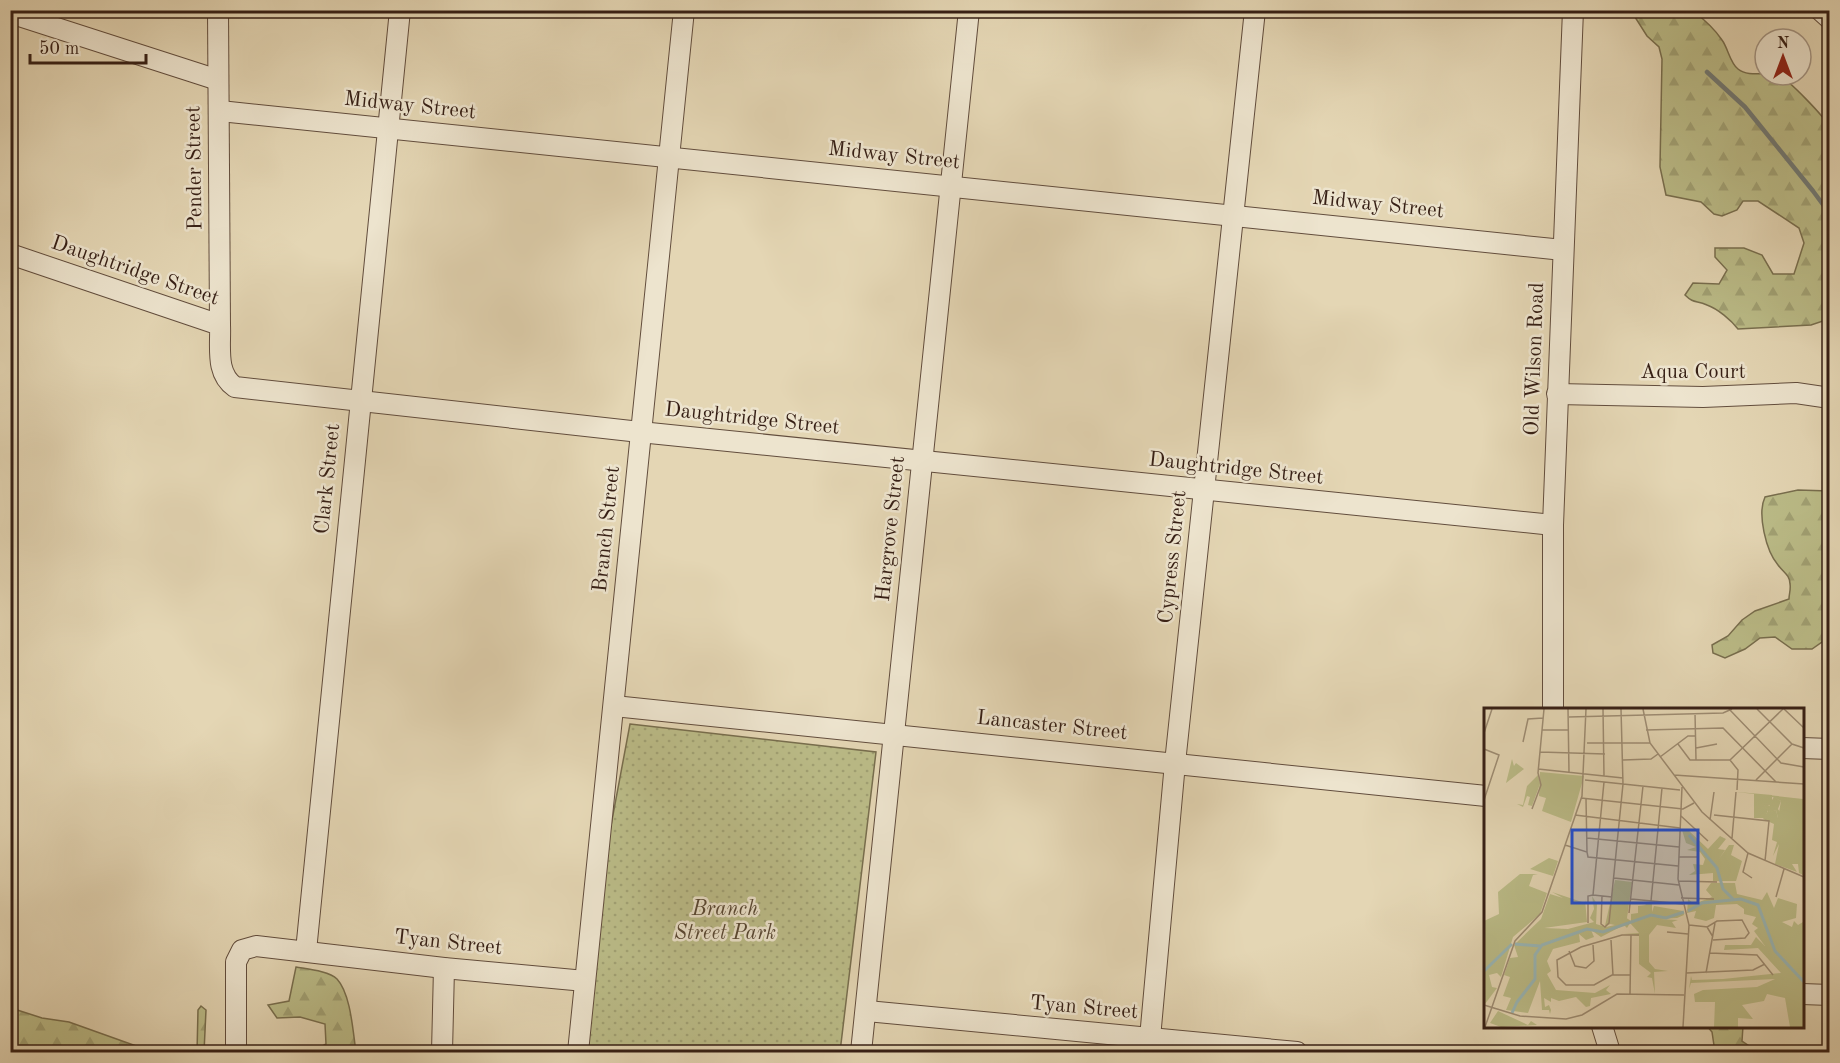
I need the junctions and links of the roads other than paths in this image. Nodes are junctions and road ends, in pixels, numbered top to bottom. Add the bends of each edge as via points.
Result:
1 (218, 10) edge
2 (400, 10) edge
3 (684, 10) edge
4 (969, 10) edge
5 (1255, 10) edge
6 (1573, 10) edge
7 (1820, 10) edge
8 (10, 13) edge
9 (1830, 19) edge
10 (218, 80) junction
11 (220, 111) junction
12 (388, 128) junction
13 (668, 155) junction
14 (951, 186) junction
15 (1234, 213) junction
16 (1563, 250) junction
17 (10, 254) edge
18 (220, 325) junction
19 (1557, 394) junction
20 (1830, 398) edge
21 (360, 402) junction
22 (640, 432) junction
23 (922, 461) junction
24 (1205, 490) junction
25 (1553, 525) junction
26 (614, 706) junction
27 (1553, 708) edge
28 (893, 734) junction
29 (1804, 748) edge
30 (1830, 749) edge
31 (1175, 763) junction
32 (1484, 796) edge
33 (306, 951) junction
34 (444, 968) junction
35 (585, 981) junction
36 (1804, 994) edge
37 (1830, 995) edge
38 (867, 1011) junction
39 (1602, 1027) edge
40 (1150, 1038) junction
41 (236, 1053) edge
42 (442, 1053) edge
43 (578, 1053) edge
44 (861, 1053) edge
45 (1297, 1053) edge
46 (1610, 1053) edge

1 - 10 street, Pender Street
2 - 12 street, Clark Street
3 - 13 street, Branch Street
4 - 14 street, Hargrove Street
5 - 15 street, Cypress Street
6 - 16 street, Old Wilson Road
7 - 9 street
8 - 10 street
10 - 11 street, Pender Street
11 - 12 street, Midway Street
11 - 18 street, Pender Street
12 - 13 street, Midway Street
12 - 21 street, Clark Street
13 - 14 street, Midway Street
13 - 22 street, Branch Street
14 - 15 street, Midway Street
14 - 23 street, Hargrove Street
15 - 16 street, Midway Street
15 - 24 street, Cypress Street
16 - 19 street, Old Wilson Road
17 - 18 street, Daughtridge Street
18 - 21 street, Daughtridge Street via 221,370 225,381 235,387
19 - 20 street, Aqua Court via 1703,397 1796,393
19 - 25 street, Old Wilson Road
21 - 22 street, Daughtridge Street
21 - 33 street, Clark Street
22 - 23 street, Daughtridge Street
22 - 26 street, Branch Street
23 - 24 street, Daughtridge Street
23 - 28 street, Hargrove Street
24 - 25 street, Daughtridge Street
24 - 31 street, Cypress Street
25 - 27 street, Old Wilson Road
26 - 28 street, Lancaster Street
26 - 35 street, Branch Street
28 - 31 street, Lancaster Street
28 - 38 street, Hargrove Street
29 - 30 street
31 - 32 street, Lancaster Street
31 - 40 street, Cypress Street
33 - 34 street, Tyan Street
33 - 41 street via 256,946 242,950 236,962
34 - 35 street, Tyan Street
34 - 42 street
35 - 43 street, Branch Street
36 - 37 street
38 - 40 street, Tyan Street
38 - 44 street, Hargrove Street
39 - 46 street
40 - 45 street, Tyan Street

